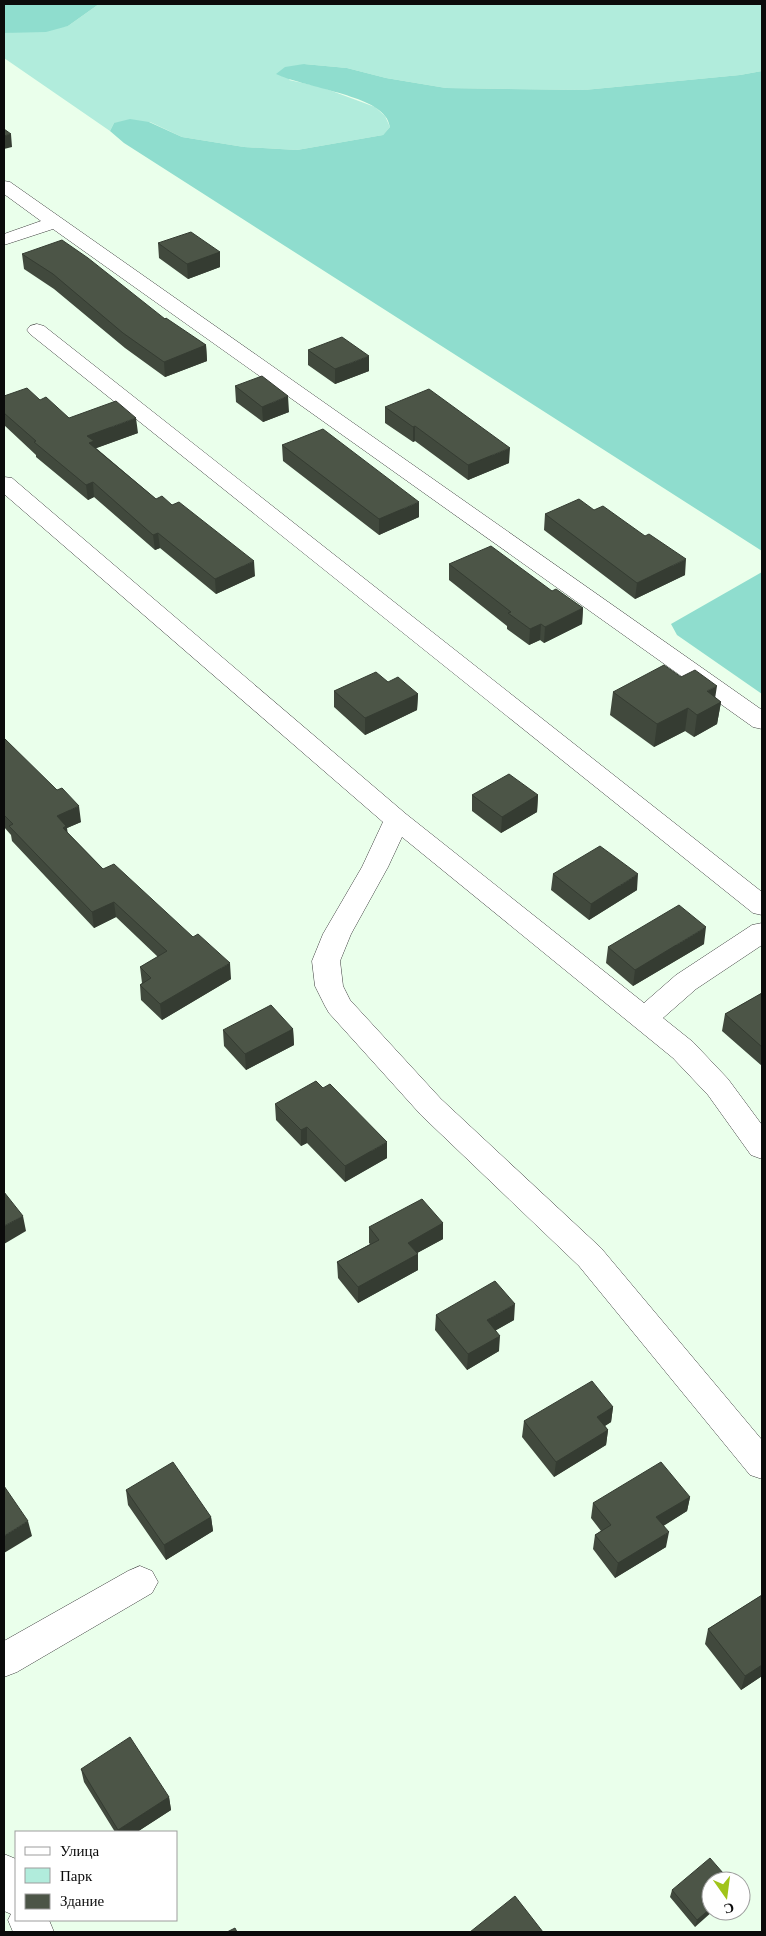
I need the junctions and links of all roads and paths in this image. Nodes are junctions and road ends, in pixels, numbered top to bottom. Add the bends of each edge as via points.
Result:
1 (4, 186) edge
2 (55, 222) junction
3 (4, 240) edge
4 (37, 330) dead end
5 (4, 483) edge
6 (762, 721) edge
7 (397, 820) junction
8 (762, 906) edge
9 (762, 932) edge
10 (645, 1018) junction
11 (762, 1147) edge
12 (762, 1464) edge
13 (140, 1582) dead end
14 (4, 1660) edge
15 (4, 1873) edge
16 (15, 1895) edge

1 - 2 street
2 - 3 street
2 - 6 street
4 - 8 street
5 - 7 street
7 - 10 street
7 - 12 street via 375,867 336,934 326,961 328,986 339,1006 431,1107 590,1256
9 - 10 street via 686,982
10 - 11 street via 683,1050 718,1087
13 - 14 street
15 - 16 street

